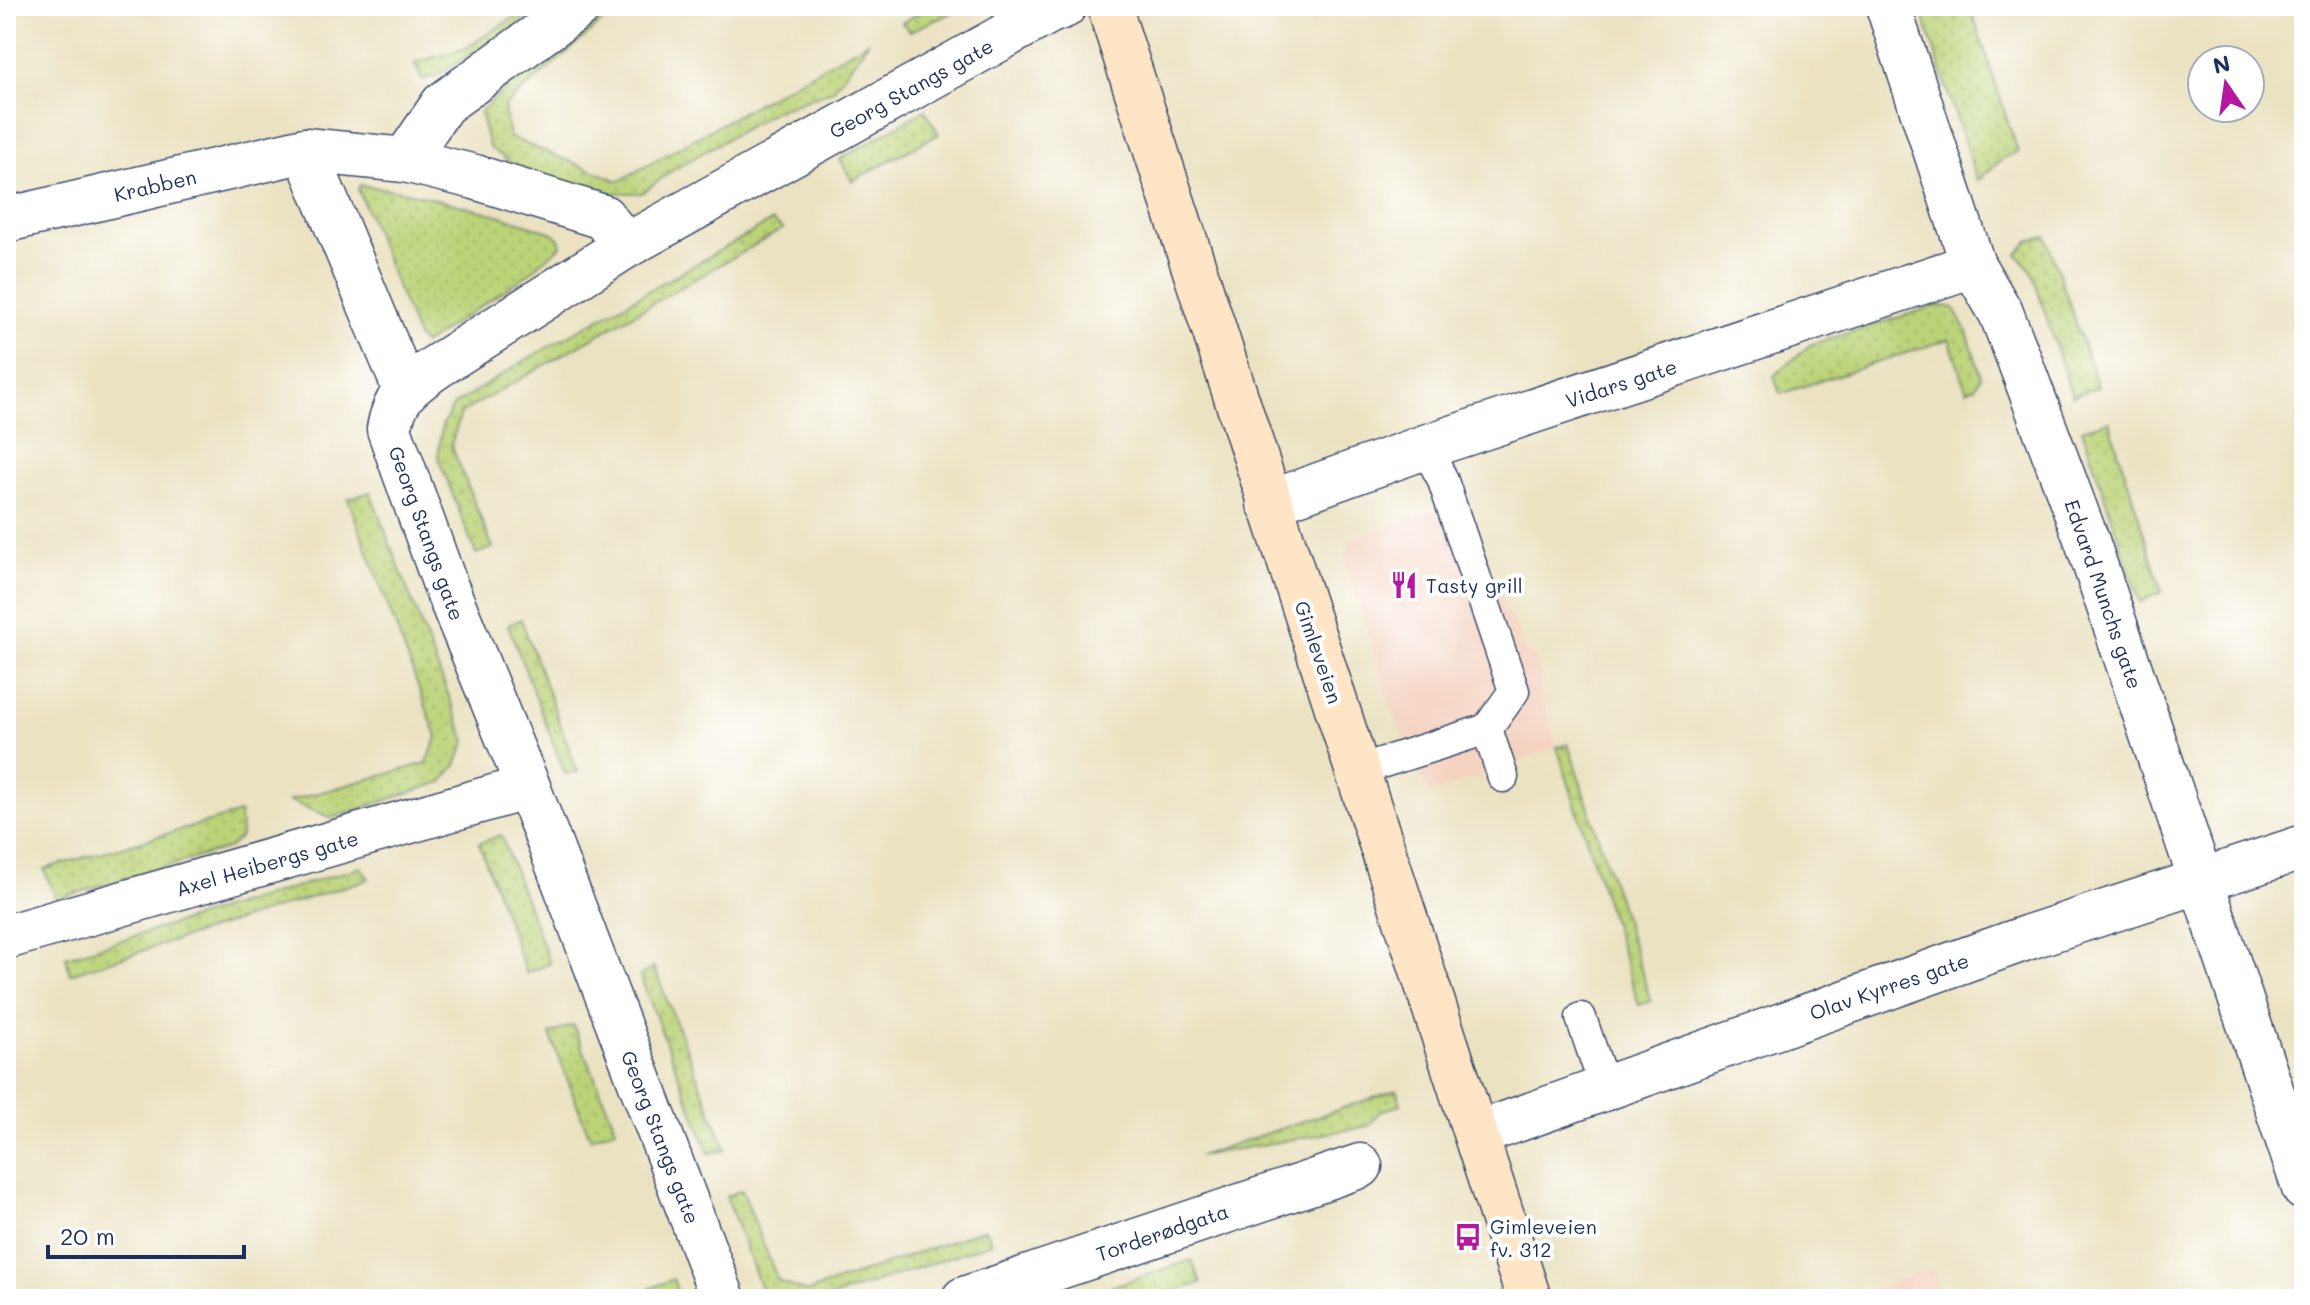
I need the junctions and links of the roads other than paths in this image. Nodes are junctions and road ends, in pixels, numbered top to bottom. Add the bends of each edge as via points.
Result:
1 (579, 6) edge
2 (1064, 6) edge
3 (1109, 6) edge
4 (1888, 6) edge
5 (305, 150) junction
6 (405, 160) junction
7 (6, 220) edge
8 (626, 246) junction
9 (1973, 265) junction
10 (405, 389) junction
11 (1425, 447) junction
12 (1269, 503) junction
13 (1487, 729) junction
14 (1359, 770) junction
15 (1503, 777) dead end
16 (528, 787) junction
17 (2304, 847) edge
18 (2200, 880) junction
19 (6, 937) edge
20 (1581, 1018) dead end
21 (1605, 1088) junction
22 (1477, 1134) junction
23 (1360, 1166) dead end
24 (2304, 1188) edge
25 (723, 1299) edge
26 (964, 1299) edge
27 (1529, 1299) edge

1 - 6 street via 443,104
2 - 8 street, Georg Stangs gate
3 - 12 main road, Gimleveien
4 - 9 street, Edvard Munchs gate
5 - 6 street, Krabben
5 - 7 street, Krabben
5 - 10 street
6 - 8 street, Krabben via 603,217
8 - 10 street, Georg Stangs gate
9 - 11 street, Vidars gate
9 - 18 street, Edvard Munchs gate via 2001,313 2082,526
10 - 16 street, Georg Stangs gate via 392,410 389,429 446,587
11 - 12 street, Vidars gate
11 - 13 lane via 1442,478 1514,691
12 - 14 main road, Gimleveien
13 - 14 lane
13 - 15 lane
14 - 22 main road, Gimleveien
16 - 19 street, Axel Heibergs gate
16 - 25 street, Georg Stangs gate
17 - 18 street, Olav Kyrres gate
18 - 21 street, Olav Kyrres gate
18 - 24 street, Edvard Munchs gate
20 - 21 lane
21 - 22 street, Olav Kyrres gate
22 - 27 main road, Gimleveien
23 - 26 street, Torderødgata

